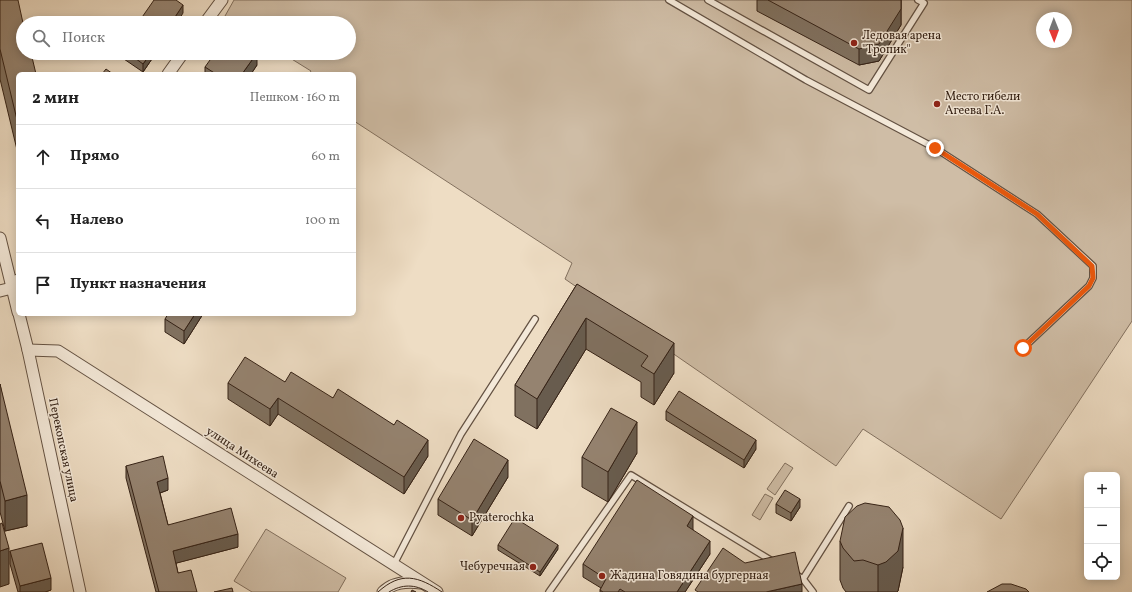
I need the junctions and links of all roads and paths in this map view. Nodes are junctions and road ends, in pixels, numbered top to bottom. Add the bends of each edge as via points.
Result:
1 (222, 0) edge
2 (668, 0) edge
3 (708, 0) edge
4 (918, 0) edge
5 (210, 16) edge
6 (178, 60) edge
7 (169, 72) edge
8 (0, 238) edge
9 (15, 284) edge
10 (0, 291) edge
11 (19, 316) edge
12 (534, 319) dead end
13 (1023, 348) dead end
14 (28, 350) junction
15 (849, 506) dead end
16 (394, 564) junction
17 (777, 564) edge
18 (790, 571) edge
19 (803, 579) junction
20 (423, 583) junction
21 (80, 592) edge
22 (383, 592) edge
23 (437, 592) edge
24 (549, 592) edge
25 (813, 592) edge

1 - 5 street
2 - 13 lane via 806,80 935,148 1037,214 1092,266 1093,278 1089,286
3 - 4 lane via 869,90 924,3
6 - 7 street
8 - 9 street, Перекопская улица
9 - 10 street
11 - 14 street, Перекопская улица
12 - 16 lane via 461,434
14 - 16 street, улица Михеева via 58,352
14 - 21 street, Перекопская улица
15 - 19 lane
16 - 20 street, улица Михеева
17 - 24 lane via 631,476
18 - 19 lane
19 - 25 lane
20 - 22 street via 404,582 393,585
20 - 23 street, улица Михеева

